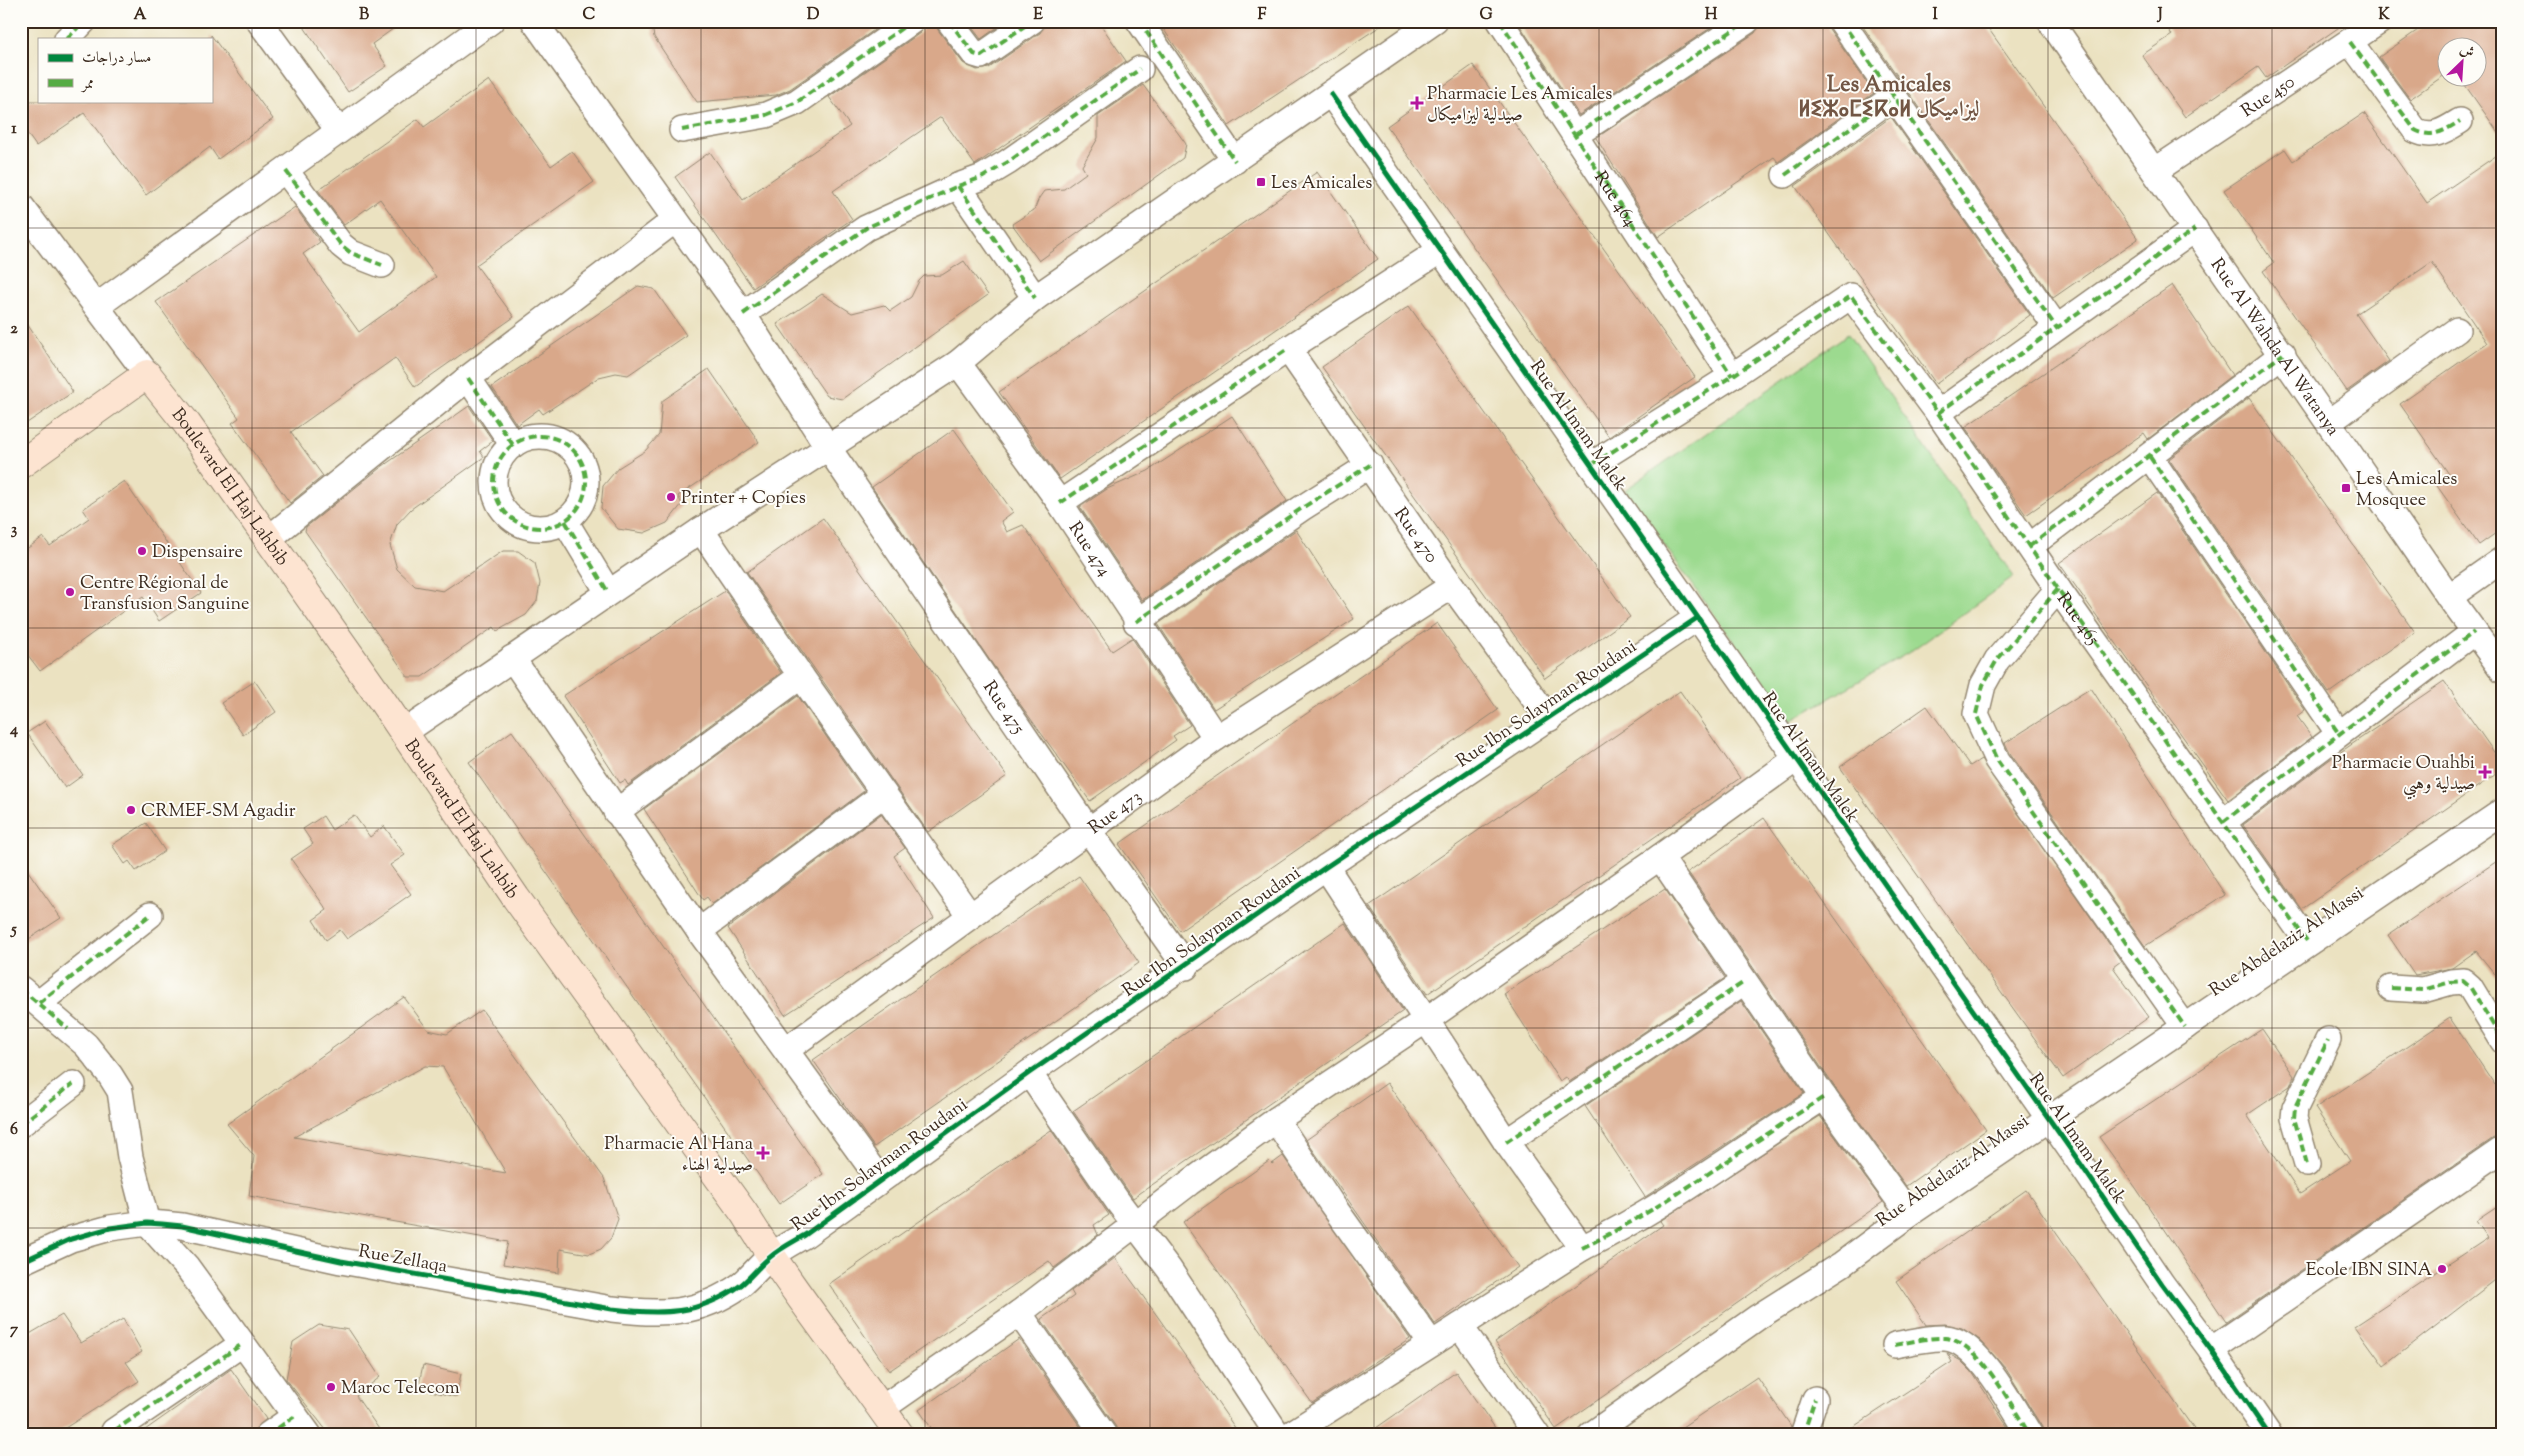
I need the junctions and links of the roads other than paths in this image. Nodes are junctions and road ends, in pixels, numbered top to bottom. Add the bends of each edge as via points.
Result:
1 (84, 21) edge
2 (259, 21) edge
3 (491, 21) edge
4 (534, 21) edge
5 (912, 21) edge
6 (949, 21) edge
7 (1032, 21) edge
8 (1139, 21) edge
9 (1435, 21) edge
10 (1500, 21) edge
11 (1747, 21) edge
12 (1841, 21) edge
13 (2050, 21) edge
14 (2380, 21) edge
15 (1400, 30) edge
16 (67, 38) edge
17 (2350, 42) junction
18 (1140, 69) dead end
19 (1331, 94) junction
20 (1893, 97) junction
21 (2460, 121) dead end
22 (338, 130) junction
23 (682, 130) dead end
24 (1575, 136) junction
25 (1235, 160) junction
26 (2156, 170) junction
27 (286, 172) junction
28 (1785, 175) dead end
29 (958, 186) junction
30 (21, 206) edge
31 (675, 220) junction
32 (2195, 229) junction
33 (1441, 250) junction
34 (382, 265) dead end
35 (1035, 298) junction
36 (97, 306) junction
37 (743, 314) junction
38 (2056, 327) junction
39 (2457, 330) dead end
40 (1288, 349) junction
41 (2283, 354) junction
42 (958, 363) junction
43 (147, 374) junction
44 (1732, 376) junction
45 (468, 378) junction
46 (1938, 413) junction
47 (2329, 422) junction
48 (513, 445) junction
49 (827, 446) junction
50 (2150, 457) junction
51 (21, 464) edge
52 (1370, 465) junction
53 (1591, 466) junction
54 (1060, 503) junction
55 (565, 521) junction
56 (701, 530) junction
57 (267, 540) junction
58 (2030, 546) junction
59 (2503, 559) edge
60 (1452, 586) junction
61 (2058, 589) junction
62 (608, 592) junction
63 (2449, 597) junction
64 (1697, 618) junction
65 (1136, 622) junction
66 (2474, 632) junction
67 (512, 658) junction
68 (2503, 671) edge
69 (801, 676) junction
70 (1548, 719) junction
71 (403, 733) junction
72 (2339, 734) junction
73 (1216, 738) junction
74 (1796, 758) junction
75 (884, 794) junction
76 (2503, 811) edge
77 (616, 812) junction
78 (2223, 822) junction
79 (1089, 831) junction
80 (1660, 857) junction
81 (1326, 867) junction
82 (150, 915) dead end
83 (970, 916) junction
84 (699, 932) junction
85 (2307, 941) junction
86 (1186, 966) junction
87 (1744, 982) junction
88 (2391, 988) dead end
89 (30, 996) edge
90 (1426, 1020) junction
91 (2185, 1028) junction
92 (2328, 1040) dead end
93 (2503, 1041) edge
94 (786, 1050) junction
95 (1029, 1073) junction
96 (74, 1084) dead end
97 (1824, 1097) junction
98 (1276, 1120) junction
99 (2048, 1120) junction
100 (21, 1124) edge
101 (1506, 1142) junction
102 (2503, 1149) edge
103 (2307, 1164) dead end
104 (880, 1180) junction
105 (1909, 1214) junction
106 (147, 1222) junction
107 (1137, 1225) junction
108 (1582, 1248) junction
109 (770, 1257) junction
110 (21, 1262) edge
111 (1019, 1313) junction
112 (1460, 1326) junction
113 (1431, 1343) junction
114 (242, 1344) junction
115 (1896, 1345) dead end
116 (2211, 1350) junction
117 (1815, 1399) dead end
118 (882, 1409) junction
119 (302, 1425) edge
120 (113, 1433) edge
121 (268, 1435) edge
122 (900, 1435) edge
123 (1104, 1435) edge
124 (1278, 1435) edge
125 (1289, 1435) edge
126 (1537, 1435) edge
127 (1591, 1435) edge
128 (1803, 1435) edge
129 (2030, 1435) edge
130 (2269, 1435) edge

1 - 16 street
2 - 22 street
3 - 22 street
4 - 31 street, Rue 475
5 - 23 street via 797,102 766,114
6 - 7 street via 974,54 981,56
8 - 25 street
9 - 15 street
10 - 24 street, Rue 464
11 - 24 street
12 - 20 street
13 - 26 street, Rue Al Wahda Al Watanya
14 - 17 street, Rue 450
15 - 19 street
17 - 21 street via 2415,130 2430,135 2442,133
17 - 26 street, Rue 450
18 - 29 street via 1008,162 983,177
19 - 25 street
19 - 33 street, Rue Al Imam Malek
20 - 28 street
20 - 38 street
22 - 27 street
24 - 44 street, Rue 464
25 - 35 street
26 - 32 street, Rue Al Wahda Al Watanya
27 - 34 street via 341,245 351,254
27 - 36 street
29 - 35 street
29 - 37 street via 866,228
30 - 36 street, Boulevard El Haj Lahbib
31 - 37 street, Rue 475
31 - 45 street
32 - 38 street
32 - 41 street, Rue Al Wahda Al Watanya
33 - 40 street
33 - 53 street, Rue Al Imam Malek
35 - 42 street
36 - 43 street, Boulevard El Haj Lahbib
37 - 49 street, Rue 475
38 - 46 street
39 - 47 street
40 - 52 street, Rue 470
40 - 54 street
41 - 47 street, Rue Al Wahda Al Watanya
41 - 50 street
42 - 49 street
42 - 54 street, Rue 474
43 - 51 street
43 - 57 street, Boulevard El Haj Lahbib via 187,424
44 - 46 street, Rue 465 via 1851,296
44 - 53 street
45 - 48 street
45 - 57 street
46 - 58 street, Rue 465
47 - 63 street, Rue Al Wahda Al Watanya
48 - 55 street via 497,465 494,478 495,491 503,508 516,522 528,527 553,527
48 - 55 street via 538,436 551,437 564,443 578,457 586,475 586,489 583,501
49 - 56 street
49 - 79 street, Rue 475
50 - 58 street
50 - 72 street
52 - 60 street, Rue 470
52 - 65 street
53 - 64 street, Rue Al Imam Malek
54 - 65 street, Rue 474
55 - 62 street
56 - 62 street
56 - 69 street
57 - 71 street, Boulevard El Haj Lahbib
58 - 61 street, Rue 465
59 - 63 street
60 - 70 street, Rue 470
60 - 73 street, Rue 473
61 - 78 street, Rue 465
61 - 91 street via 1997,660 1983,685 1976,714 1996,760
62 - 67 street
63 - 66 street, Rue Al Wahda Al Watanya
64 - 70 street, Rue Ibn Solayman Roudani
64 - 74 street, Rue Al Imam Malek
65 - 73 street, Rue 474
66 - 68 street, Rue Al Wahda Al Watanya
66 - 72 street
67 - 71 street
67 - 77 street
69 - 75 street
69 - 77 street
70 - 81 street, Rue Ibn Solayman Roudani
71 - 109 street, Boulevard El Haj Lahbib via 516,898 744,1213
72 - 78 street
73 - 79 street, Rue 473
74 - 80 street
74 - 99 street, Rue Al Imam Malek
75 - 83 street
75 - 84 street
76 - 85 street, Rue Abdelaziz Al Massi
77 - 84 street
78 - 85 street, Rue 465
79 - 83 street, Rue 473
79 - 86 street, Rue 475
80 - 87 street
80 - 90 street
81 - 86 street, Rue Ibn Solayman Roudani
81 - 90 street
82 - 89 street
83 - 94 street, Rue 473
84 - 94 street
85 - 91 street, Rue Abdelaziz Al Massi
86 - 95 street, Rue Ibn Solayman Roudani
87 - 97 street
87 - 101 street
88 - 93 street via 2423,990 2463,982 2470,987
89 - 106 street via 86,1045 120,1091 130,1157
90 - 98 street
90 - 101 street
91 - 99 street, Rue Abdelaziz Al Massi
92 - 103 street via 2295,1108 2294,1118
94 - 104 street
95 - 104 street, Rue Ibn Solayman Roudani
95 - 107 street
96 - 100 street
97 - 105 street
97 - 108 street via 1700,1180
98 - 107 street
98 - 113 street
99 - 105 street, Rue Abdelaziz Al Massi
99 - 116 street, Rue Al Imam Malek
101 - 108 street
102 - 116 street
104 - 109 street, Rue Ibn Solayman Roudani
105 - 127 street, Rue Abdelaziz Al Massi via 1842,1264 1758,1317
106 - 109 street, Rue Zellaqa via 182,1226 341,1260 645,1313 675,1313 709,1303 741,1284
106 - 110 street, Rue Zellaqa via 71,1238
106 - 114 street via 188,1267
107 - 111 street
107 - 124 street
108 - 112 street
109 - 118 street, Boulevard El Haj Lahbib
111 - 118 street
111 - 123 street
112 - 113 street
112 - 126 street
113 - 125 street
114 - 119 street
114 - 120 street
115 - 129 street via 1947,1338 1962,1344 1978,1357
116 - 130 street, Rue Al Imam Malek
117 - 128 street
118 - 122 street, Boulevard El Haj Lahbib
119 - 121 street

